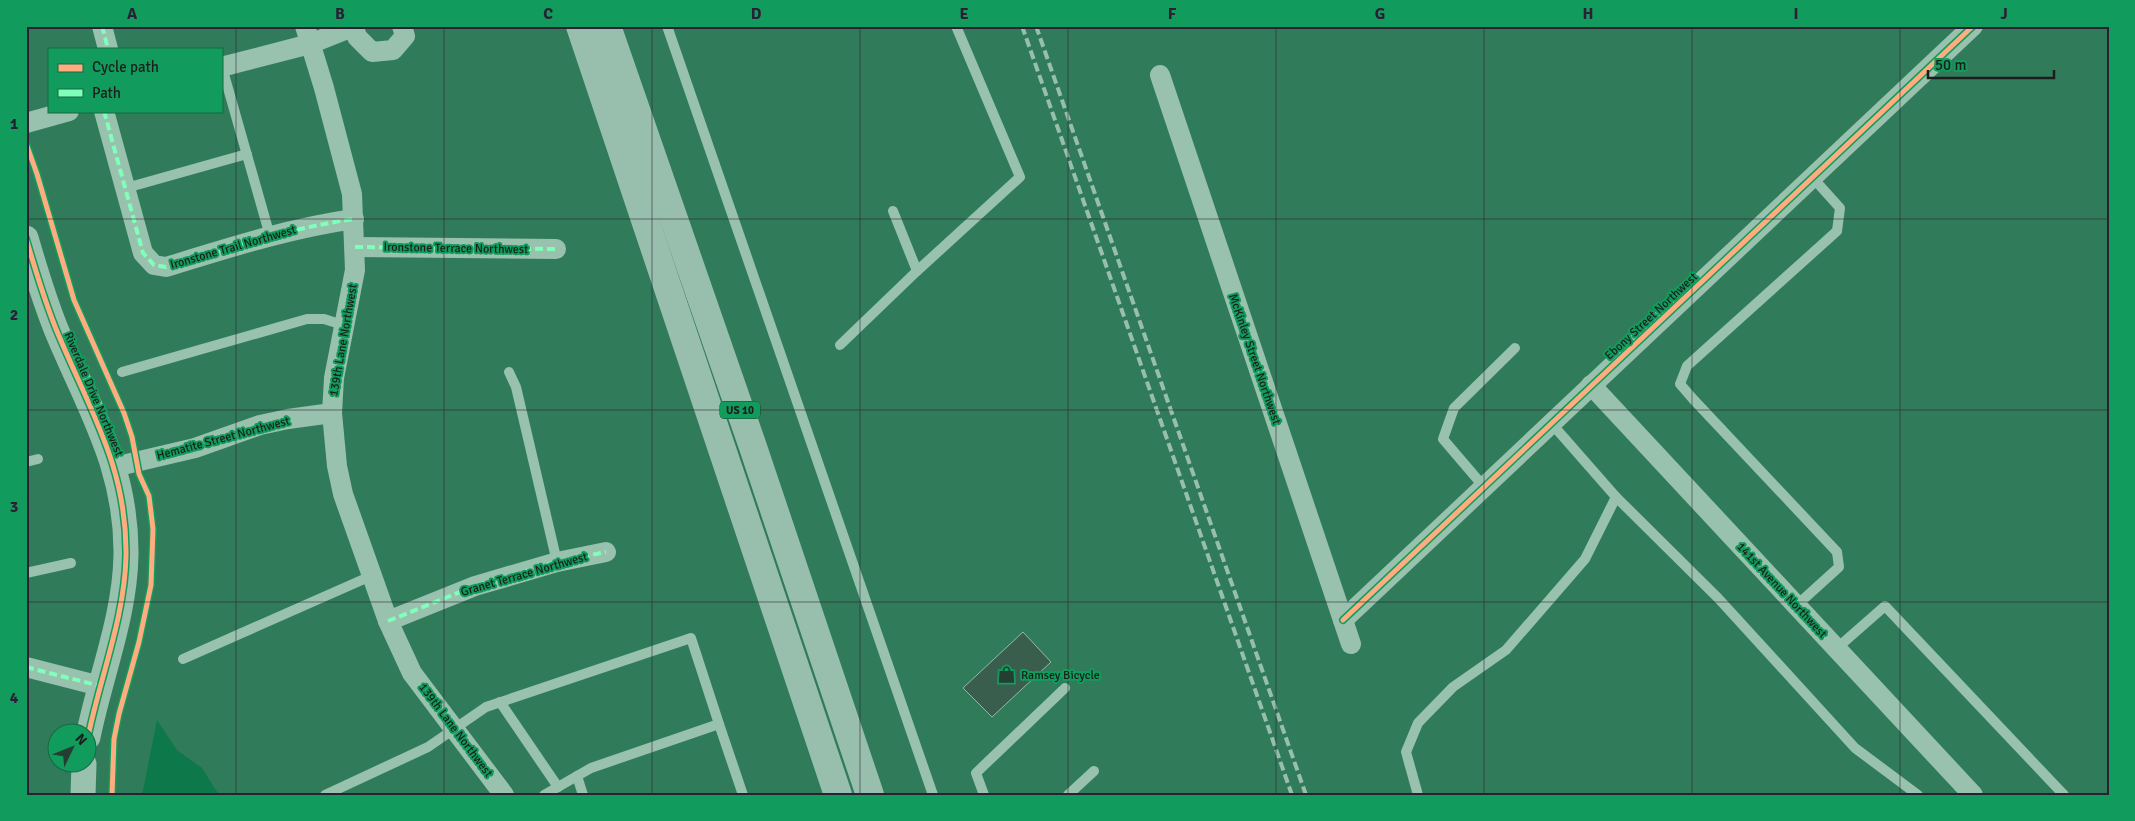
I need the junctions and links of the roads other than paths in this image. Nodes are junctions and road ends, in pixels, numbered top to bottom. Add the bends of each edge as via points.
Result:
1 (102, 26) edge
2 (402, 26) edge
3 (580, 26) edge
4 (607, 26) edge
5 (667, 26) edge
6 (956, 26) edge
7 (1973, 26) edge
8 (355, 27) edge
9 (308, 35) edge
10 (108, 48) edge
11 (222, 67) edge
12 (1160, 75) dead end
13 (65, 112) edge
14 (104, 112) edge
15 (26, 123) edge
16 (247, 154) junction
17 (1813, 178) junction
18 (126, 188) junction
19 (894, 211) dead end
20 (354, 219) junction
21 (270, 236) junction
22 (26, 238) edge
23 (355, 246) junction
24 (556, 249) dead end
25 (917, 271) junction
26 (343, 326) junction
27 (840, 345) dead end
28 (1515, 348) dead end
29 (122, 372) dead end
30 (509, 372) dead end
31 (1591, 385) junction
32 (332, 414) junction
33 (1552, 424) junction
34 (38, 459) dead end
35 (26, 462) edge
36 (114, 467) junction
37 (1484, 487) junction
38 (1616, 497) junction
39 (606, 552) dead end
40 (558, 562) junction
41 (71, 563) dead end
42 (26, 573) edge
43 (371, 576) junction
44 (1796, 606) junction
45 (1343, 620) junction
46 (388, 621) junction
47 (1351, 644) dead end
48 (1836, 649) junction
49 (183, 659) dead end
50 (26, 667) edge
51 (100, 686) junction
52 (1065, 688) dead end
53 (500, 702) junction
54 (91, 724) edge
55 (720, 724) junction
56 (454, 729) junction
57 (1094, 772) dead end
58 (84, 774) edge
59 (577, 776) junction
60 (558, 787) junction
61 (83, 795) edge
62 (325, 795) edge
63 (504, 795) edge
64 (544, 795) edge
65 (583, 795) edge
66 (743, 795) edge
67 (838, 795) edge
68 (870, 795) edge
69 (933, 795) edge
70 (984, 795) edge
71 (1068, 795) edge
72 (1418, 795) edge
73 (1918, 795) edge
74 (1973, 795) edge
75 (2064, 795) edge

1 - 10 street
2 - 8 street via 405,36 393,50 372,52 357,37
3 - 67 highway, US 10
4 - 68 highway, US 10
5 - 69 lane
6 - 25 lane via 1020,177
7 - 17 street, Ebony Street Northwest
8 - 9 street
9 - 11 street
9 - 20 street, 139th Lane Northwest via 343,156
11 - 16 lane
12 - 45 street, McKinley Street Northwest
13 - 15 street
14 - 18 street, Ironstone Trail Northwest
16 - 18 lane
16 - 21 lane
17 - 31 street, Ebony Street Northwest
17 - 44 lane via 1840,208 1837,231 1687,366 1680,384 1837,552 1839,567
18 - 21 street, Ironstone Trail Northwest via 143,253 154,265 166,267
19 - 25 lane
20 - 21 street, Ironstone Trail Northwest
20 - 23 street, 139th Lane Northwest
22 - 36 street, Riverdale Drive Northwest via 56,330 101,428
23 - 24 street, Ironstone Terrace Northwest
23 - 26 street, 139th Lane Northwest via 355,270
25 - 27 lane
26 - 29 lane via 324,319 307,319
26 - 32 street, 139th Lane Northwest
28 - 37 lane via 1454,408 1442,439
30 - 40 lane via 516,387
31 - 33 street, Ebony Street Northwest
31 - 44 street, 141st Avenue Northwest
32 - 36 street, Hematite Street Northwest via 260,425 195,448
32 - 43 street, 139th Lane Northwest via 337,466
33 - 37 street, Ebony Street Northwest
33 - 38 lane
34 - 35 lane
36 - 51 street, Riverdale Drive Northwest via 124,512 125,576
37 - 45 street, Ebony Street Northwest
38 - 72 lane via 1585,559 1506,650 1454,688 1418,724 1406,752
38 - 73 lane via 1718,598 1855,748
39 - 40 street, Granet Terrace Northwest
40 - 46 street, Granet Terrace Northwest via 475,586
41 - 42 lane
43 - 46 street, 139th Lane Northwest
43 - 49 lane
44 - 48 street, 141st Avenue Northwest
45 - 47 street, McKinley Street Northwest
46 - 56 street, 139th Lane Northwest via 412,672
48 - 74 street, 141st Avenue Northwest
48 - 75 lane via 1885,606
50 - 51 street
51 - 54 street, Riverdale Drive Northwest
52 - 70 lane via 976,773
53 - 55 lane via 691,638
53 - 56 lane via 486,706
53 - 60 lane
55 - 59 lane via 591,768
55 - 66 lane
56 - 62 lane via 414,755
56 - 63 street, 139th Lane Northwest
57 - 71 lane
58 - 61 street
59 - 60 lane
59 - 65 lane
60 - 64 lane

